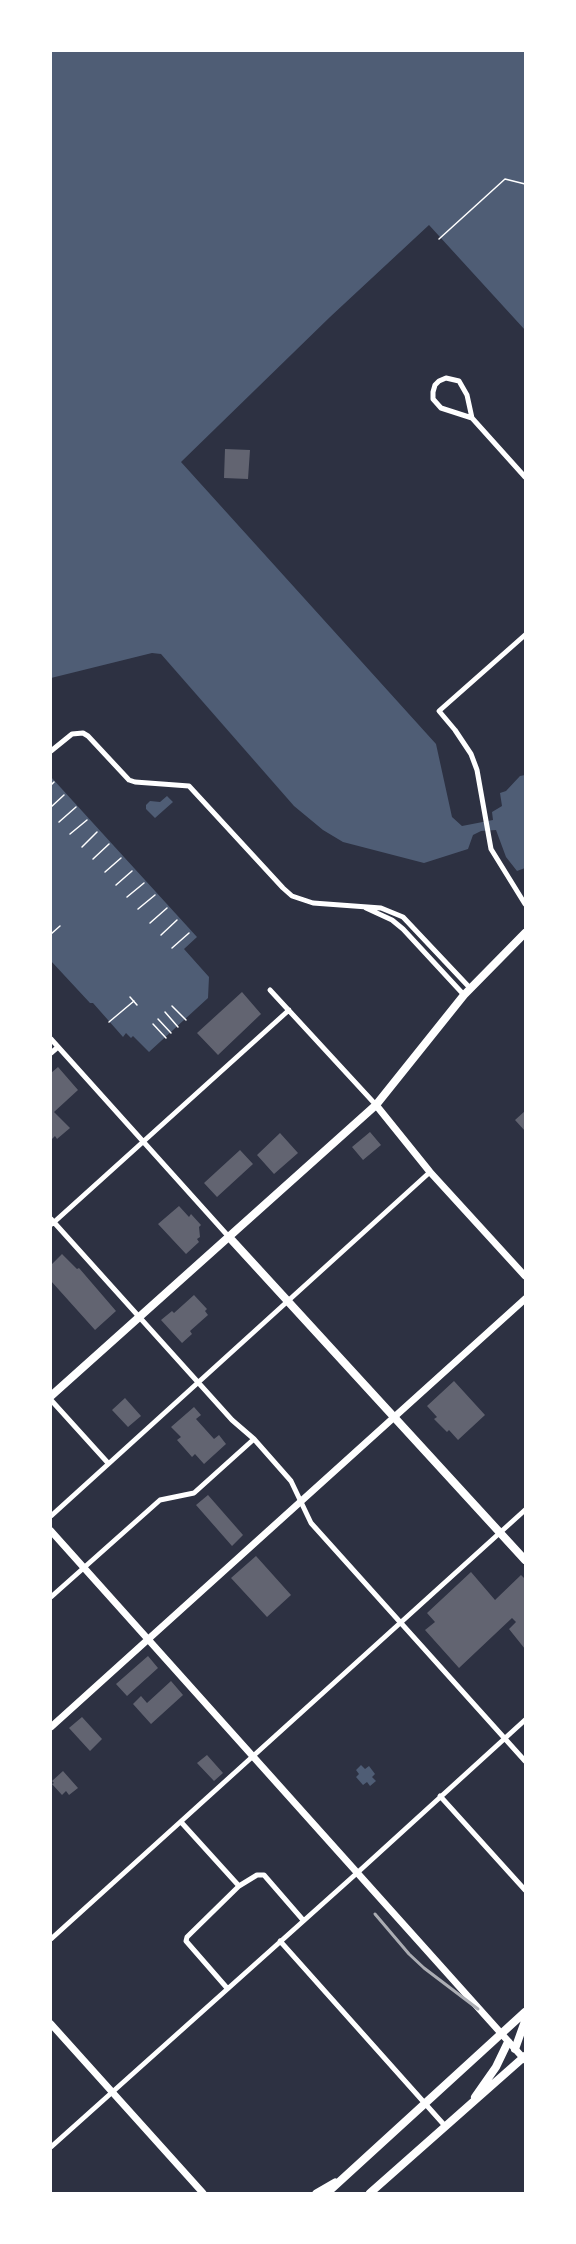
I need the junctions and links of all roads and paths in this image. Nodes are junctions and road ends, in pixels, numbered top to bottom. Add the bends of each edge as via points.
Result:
1 (525, 184) edge
2 (439, 239) dead end
3 (472, 418) junction
4 (525, 477) edge
5 (525, 635) edge
6 (51, 751) edge
7 (64, 795) dead end
8 (51, 807) edge
9 (76, 807) dead end
10 (87, 820) dead end
11 (59, 822) dead end
12 (97, 832) dead end
13 (70, 834) dead end
14 (109, 844) dead end
15 (82, 847) dead end
16 (121, 858) dead end
17 (93, 860) dead end
18 (132, 871) dead end
19 (105, 872) dead end
20 (144, 884) dead end
21 (116, 885) dead end
22 (155, 896) dead end
23 (127, 897) dead end
24 (525, 904) edge
25 (366, 907) junction
26 (167, 908) dead end
27 (138, 909) dead end
28 (403, 917) junction
29 (177, 920) dead end
30 (150, 923) dead end
31 (396, 925) junction
32 (60, 926) dead end
33 (416, 930) junction
34 (189, 933) dead end
35 (525, 933) edge
36 (51, 934) edge
37 (161, 934) dead end
38 (410, 936) junction
39 (432, 947) junction
40 (172, 948) dead end
41 (426, 953) junction
42 (470, 988) junction
43 (270, 990) dead end
44 (464, 995) junction
45 (130, 997) dead end
46 (134, 1001) dead end
47 (137, 1005) dead end
48 (172, 1006) dead end
49 (289, 1010) junction
50 (165, 1012) dead end
51 (158, 1019) dead end
52 (186, 1020) dead end
53 (109, 1022) dead end
54 (153, 1024) dead end
55 (178, 1027) dead end
56 (171, 1033) dead end
57 (166, 1038) dead end
58 (51, 1040) edge
59 (58, 1047) junction
60 (51, 1053) edge
61 (375, 1105) junction
62 (143, 1142) junction
63 (430, 1172) junction
64 (52, 1222) edge
65 (229, 1237) junction
66 (525, 1276) edge
67 (525, 1299) edge
68 (288, 1301) junction
69 (140, 1316) junction
70 (198, 1382) junction
71 (51, 1398) edge
72 (393, 1418) junction
73 (254, 1439) junction
74 (108, 1463) junction
75 (300, 1501) junction
76 (525, 1510) edge
77 (51, 1516) edge
78 (51, 1531) edge
79 (500, 1533) junction
80 (525, 1560) edge
81 (84, 1567) junction
82 (51, 1597) edge
83 (400, 1623) junction
84 (148, 1640) junction
85 (525, 1720) edge
86 (51, 1727) edge
87 (505, 1738) junction
88 (253, 1756) junction
89 (525, 1761) edge
90 (440, 1796) junction
91 (181, 1822) junction
92 (357, 1873) junction
93 (239, 1886) junction
94 (525, 1890) edge
95 (303, 1920) junction
96 (51, 1939) edge
97 (280, 1941) junction
98 (227, 1988) junction
99 (525, 2012) edge
100 (525, 2021) edge
101 (51, 2025) edge
102 (501, 2033) junction
103 (512, 2045) junction
104 (524, 2058) edge
105 (112, 2092) junction
106 (426, 2102) junction
107 (466, 2110) junction
108 (446, 2127) junction
109 (51, 2147) edge
110 (340, 2180) junction
111 (203, 2193) edge
112 (316, 2193) edge
113 (327, 2193) edge
114 (370, 2193) edge

1 - 2 path via 505,179
3 - 3 street via 459,381 439,381 433,392 441,408
3 - 4 street
5 - 24 street via 440,711 471,754 490,849
6 - 25 street via 72,734 83,733 129,780 189,786 292,896 313,903
7 - 8 path
9 - 11 path
10 - 13 path
12 - 15 path
14 - 17 path
16 - 19 path
18 - 21 path
20 - 23 path
22 - 27 path
25 - 28 street
25 - 31 street
26 - 30 path
28 - 31 street
28 - 33 street
29 - 37 path
31 - 38 street
32 - 36 path
33 - 38 street
33 - 39 street
34 - 40 path
35 - 42 main road
38 - 41 street
39 - 41 street
39 - 42 street
41 - 44 street
42 - 44 main road
43 - 49 street
44 - 61 main road
45 - 47 path
46 - 53 path
48 - 52 path
49 - 61 street
49 - 62 street
50 - 55 path
51 - 56 path
54 - 57 path
58 - 59 street
59 - 60 street
59 - 62 street
61 - 63 street
61 - 65 main road
62 - 64 street
62 - 65 street
63 - 66 street
63 - 68 street
64 - 69 street
65 - 68 main road
65 - 69 main road
67 - 72 street
68 - 70 street
68 - 72 main road
69 - 70 street
69 - 71 main road
70 - 73 street
70 - 74 street
71 - 74 street
72 - 75 street
72 - 79 main road
73 - 75 street via 291,1481
73 - 81 street via 194,1493 160,1500
74 - 77 street
75 - 83 street via 311,1523
75 - 84 street
76 - 79 street
78 - 81 street
79 - 80 main road
79 - 83 street
81 - 82 street
81 - 84 street
83 - 87 street
83 - 88 street
84 - 86 street
84 - 88 street
85 - 87 street
87 - 89 street
87 - 90 street
88 - 91 street
88 - 92 street
90 - 92 street
90 - 94 street
91 - 93 street
91 - 96 street
92 - 95 street
92 - 102 street
93 - 95 street via 264,1875
93 - 98 street via 186,1937
95 - 97 street
97 - 98 street
97 - 106 street
98 - 105 street
99 - 102 main road
100 - 103 main road
101 - 105 street
102 - 103 street
102 - 106 main road
103 - 104 street
103 - 107 main road
104 - 107 main road
105 - 109 street
105 - 111 street
106 - 108 street
106 - 110 main road
107 - 108 main road
108 - 114 main road
110 - 112 street
110 - 113 main road

